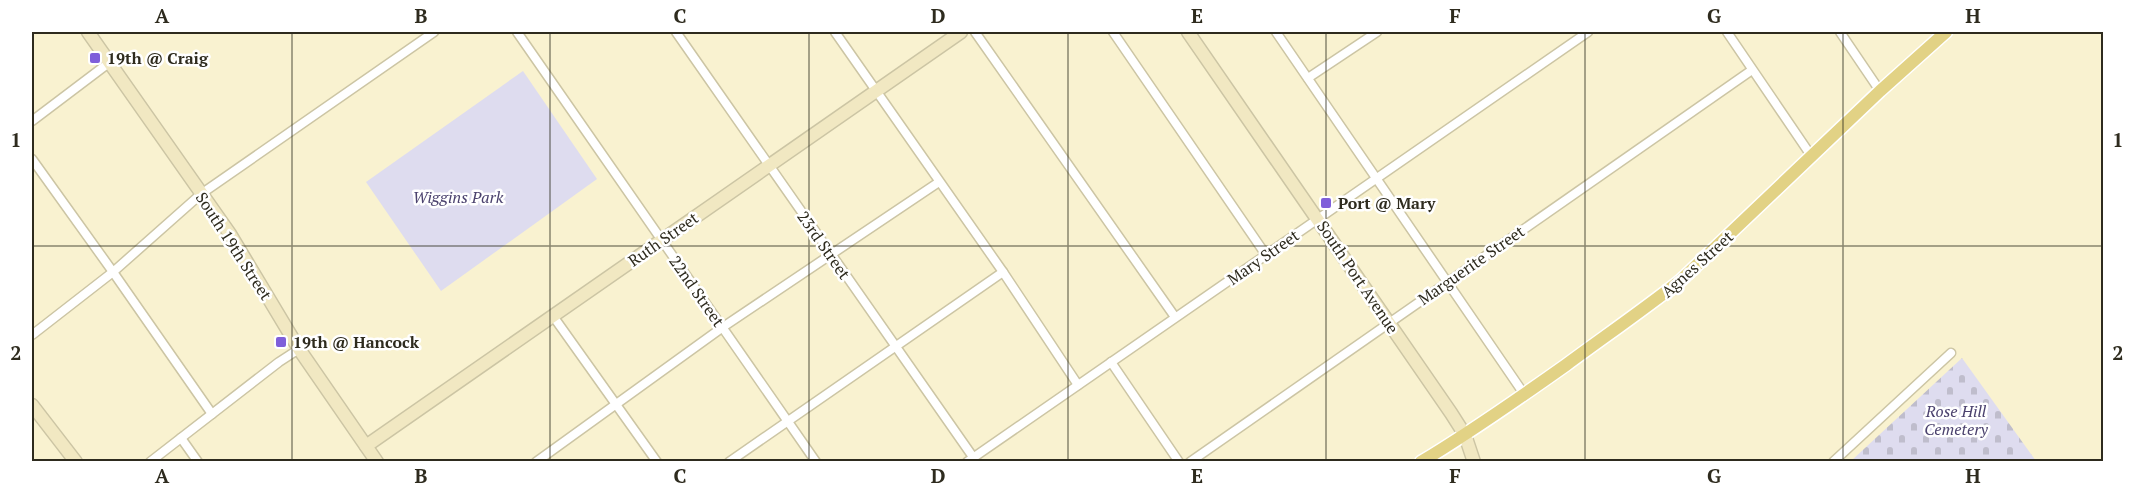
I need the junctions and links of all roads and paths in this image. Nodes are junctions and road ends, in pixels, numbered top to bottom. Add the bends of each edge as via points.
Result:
1 (88, 32) edge
2 (434, 32) edge
3 (517, 32) edge
4 (676, 32) edge
5 (835, 32) edge
6 (961, 32) edge
7 (975, 32) edge
8 (1113, 32) edge
9 (1188, 32) edge
10 (1276, 32) edge
11 (1377, 32) edge
12 (1588, 32) edge
13 (1727, 32) edge
14 (1840, 32) edge
15 (1946, 32) edge
16 (110, 62) junction
17 (1752, 70) junction
18 (1308, 78) junction
19 (876, 91) junction
20 (1880, 91) junction
21 (32, 121) edge
22 (1812, 157) junction
23 (32, 159) edge
24 (769, 165) junction
25 (1377, 178) junction
26 (939, 182) junction
27 (201, 194) junction
28 (1318, 219) junction
29 (662, 240) junction
30 (831, 254) junction
31 (1266, 255) junction
32 (113, 272) junction
33 (1003, 272) junction
34 (1447, 282) junction
35 (553, 316) junction
36 (1175, 317) junction
37 (1389, 323) junction
38 (723, 327) junction
39 (32, 335) edge
40 (895, 347) junction
41 (299, 349) junction
42 (1951, 353) dead end
43 (1111, 362) junction
44 (1078, 385) junction
45 (1524, 394) junction
46 (32, 405) edge
47 (616, 405) junction
48 (212, 414) junction
49 (788, 421) junction
50 (1465, 435) junction
51 (181, 438) junction
52 (366, 446) junction
53 (970, 459) edge
54 (734, 460) edge
55 (76, 462) edge
56 (150, 462) edge
57 (198, 462) edge
58 (377, 462) edge
59 (536, 462) edge
60 (657, 462) edge
61 (816, 462) edge
62 (1179, 462) edge
63 (1190, 462) edge
64 (1421, 462) edge
65 (1474, 462) edge
66 (1833, 462) edge

1 - 16 street, South 19th Street
2 - 27 street
3 - 29 street, 22nd Street
4 - 24 street, 23rd Street
5 - 19 street
6 - 19 street, Ruth Street
7 - 36 street
8 - 31 street
9 - 28 street, South Port Avenue
10 - 18 street
11 - 18 street
12 - 25 street, Mary Street
13 - 17 street
14 - 20 street
15 - 20 main road, Agnes Street
16 - 21 street
16 - 27 street, South 19th Street
17 - 22 street
17 - 34 street, Marguerite Street
18 - 25 street
19 - 24 street, Ruth Street
19 - 26 street
20 - 22 main road, Agnes Street
22 - 45 main road, Agnes Street via 1680,281
23 - 32 street
24 - 29 street, Ruth Street
24 - 30 street, 23rd Street
25 - 28 street, Mary Street
25 - 34 street
26 - 30 street
26 - 33 street
27 - 32 street
27 - 41 street, South 19th Street via 230,234
28 - 31 street, Mary Street
28 - 37 street, South Port Avenue
29 - 35 street, Ruth Street
29 - 38 street, 22nd Street
30 - 38 street
30 - 40 street, 23rd Street
31 - 36 street, Mary Street
32 - 39 street
32 - 48 street
33 - 40 street
33 - 44 street
34 - 37 street, Marguerite Street
34 - 45 street
35 - 47 street
35 - 52 street, Ruth Street
36 - 43 street, Mary Street
37 - 50 street, South Port Avenue
37 - 63 street, Marguerite Street
38 - 47 street
38 - 49 street, 22nd Street
40 - 49 street
40 - 53 street, 23rd Street
41 - 48 street
41 - 52 street, South 19th Street
42 - 66 street
43 - 44 street, Mary Street
43 - 62 street
44 - 53 street, Mary Street
45 - 50 main road, Agnes Street
46 - 55 street
47 - 59 street
47 - 60 street
48 - 51 street
49 - 54 street
49 - 61 street, 22nd Street
50 - 64 main road, Agnes Street
50 - 65 street, South Port Avenue
51 - 56 street
51 - 57 street
52 - 58 street, South 19th Street

